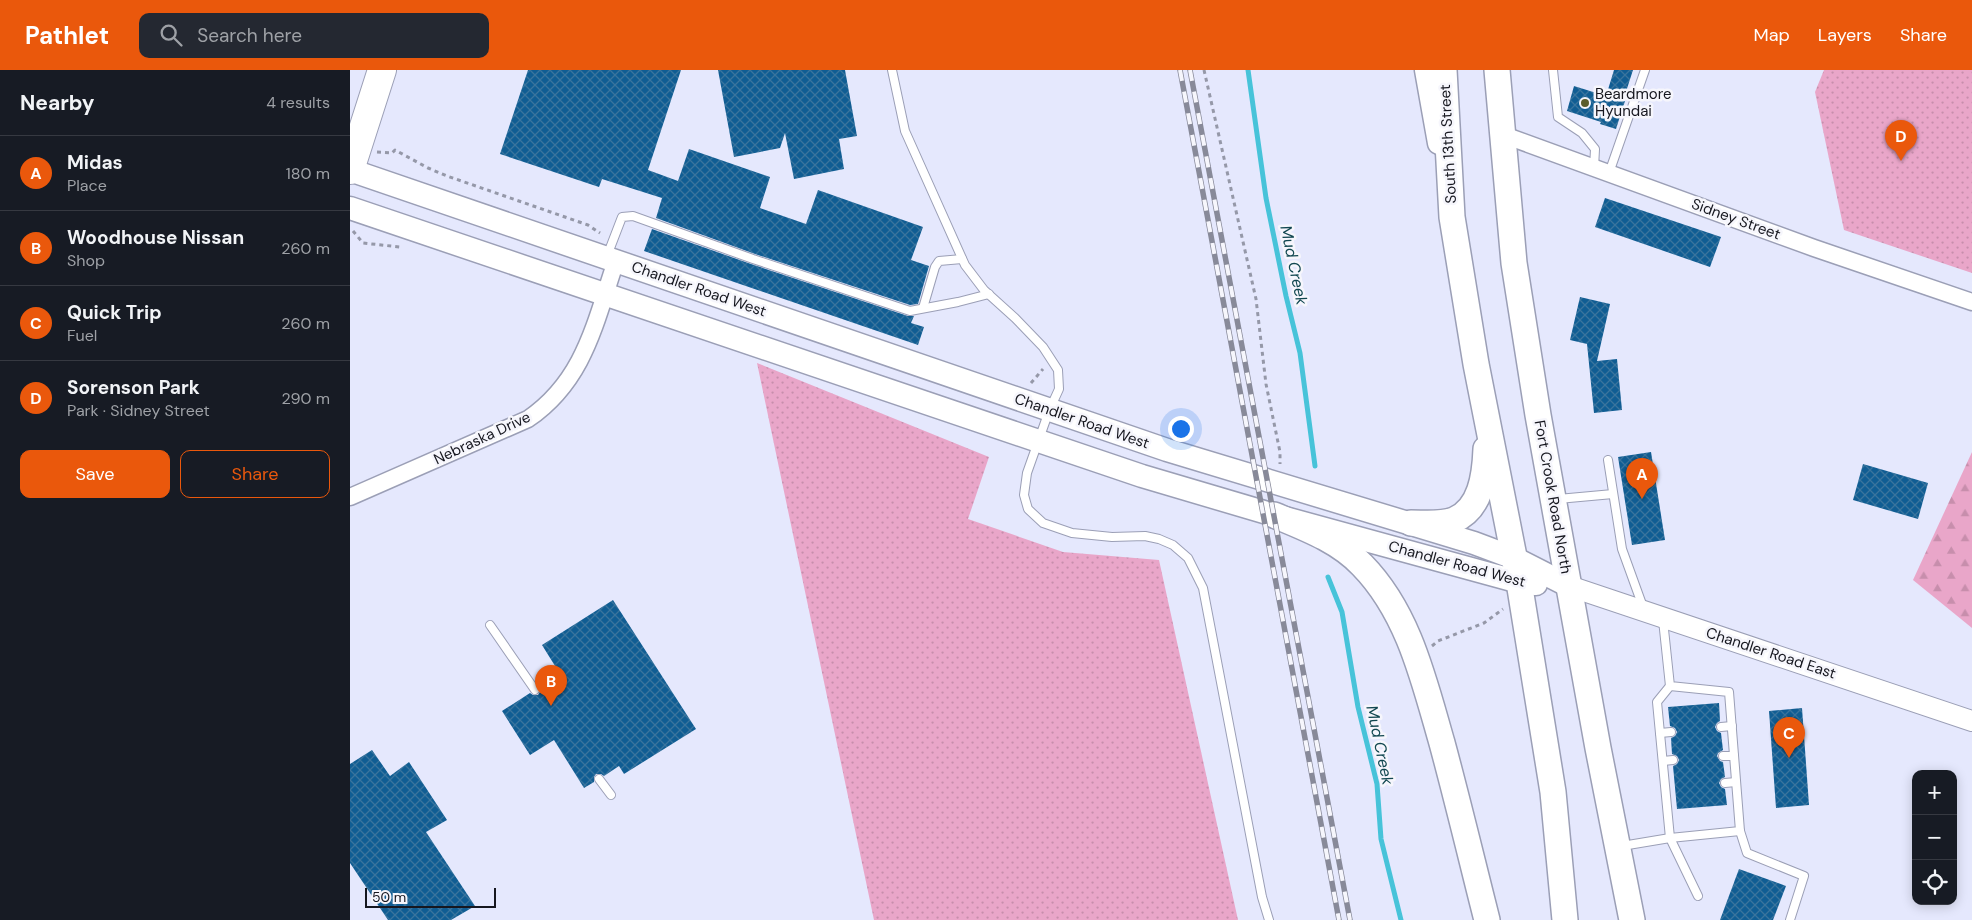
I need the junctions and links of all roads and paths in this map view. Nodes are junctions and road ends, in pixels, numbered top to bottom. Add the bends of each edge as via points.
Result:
1 (382, 70) edge
2 (892, 70) edge
3 (1204, 70) edge
4 (1426, 70) edge
5 (1444, 70) edge
6 (1497, 70) edge
7 (1554, 70) edge
8 (1645, 70) edge
9 (1502, 134) junction
10 (1594, 168) junction
11 (350, 170) edge
12 (1609, 173) junction
13 (350, 208) edge
14 (1452, 217) junction
15 (611, 259) junction
16 (962, 259) junction
17 (605, 293) junction
18 (988, 294) junction
19 (1972, 302) edge
20 (923, 308) junction
21 (1049, 410) junction
22 (1486, 416) junction
23 (1038, 441) junction
24 (1608, 460) dead end
25 (1280, 484) junction
26 (1613, 494) junction
27 (350, 497) edge
28 (1553, 500) junction
29 (1274, 515) junction
30 (1411, 523) junction
31 (1514, 558) junction
32 (1569, 586) junction
33 (1520, 590) junction
34 (1645, 611) junction
35 (1663, 618) junction
36 (490, 625) dead end
37 (1417, 660) junction
38 (1670, 686) junction
39 (536, 690) dead end
40 (1972, 721) edge
41 (1732, 726) junction
42 (1721, 727) dead end
43 (1670, 732) dead end
44 (1660, 733) junction
45 (1723, 756) dead end
46 (1734, 756) junction
47 (1673, 760) dead end
48 (1663, 761) junction
49 (599, 779) dead end
50 (1736, 782) junction
51 (1725, 783) dead end
52 (1675, 787) dead end
53 (1666, 788) junction
54 (610, 795) dead end
55 (1740, 831) junction
56 (1670, 838) junction
57 (1618, 846) junction
58 (1698, 896) dead end
59 (1268, 920) edge
60 (1487, 920) edge
61 (1565, 920) edge
62 (1632, 920) edge
63 (1790, 920) edge

1 - 11 highway
2 - 16 lane via 905,131
3 - 25 path via 1256,299 1266,384 1280,452
4 - 14 main road
5 - 14 main road, South 13th Street
6 - 9 main road, Fort Crook Road North
7 - 10 lane via 1558,118 1582,133 1595,149
8 - 12 lane
9 - 10 street, Sidney Street
9 - 28 main road, Fort Crook Road North via 1514,263
10 - 12 street, Sidney Street
11 - 15 main road, Chandler Road West
12 - 19 street, Sidney Street
13 - 17 main road, Chandler Road West
14 - 22 main road
15 - 17 street, Nebraska Drive
15 - 20 lane via 622,217 633,216 910,311
15 - 21 main road, Chandler Road West
16 - 18 lane
16 - 20 lane via 939,261
17 - 23 main road, Chandler Road West
17 - 27 street, Nebraska Drive via 582,359 567,383 544,408 528,419
18 - 20 lane
18 - 21 lane via 1043,347 1058,370 1058,389
21 - 23 lane
21 - 25 main road, Chandler Road West
22 - 30 main road via 1484,474 1474,503 1465,514 1454,520
22 - 31 main road
23 - 29 main road, Chandler Road West
23 - 59 lane via 1027,473 1024,495 1028,509 1043,523 1072,533 1159,539 1173,545 1188,558 1203,588
24 - 26 lane
25 - 30 main road, Chandler Road West
26 - 28 lane
26 - 34 lane via 1622,549
28 - 32 main road, Fort Crook Road North
29 - 33 main road, Chandler Road West
29 - 37 main road via 1325,537 1362,565 1393,608
30 - 31 main road, Chandler Road West
31 - 32 main road, Chandler Road West
31 - 33 main road
32 - 33 main road, Chandler Road West
32 - 34 street, Chandler Road East
32 - 57 main road, Fort Crook Road North
33 - 37 path via 1484,623 1438,641
33 - 61 main road via 1553,792
34 - 35 street, Chandler Road East
35 - 38 lane
35 - 40 street, Chandler Road East
36 - 39 lane
37 - 60 main road via 1448,765
38 - 41 lane via 1729,692
38 - 44 lane via 1657,702
41 - 42 lane
41 - 46 lane
43 - 44 lane
44 - 48 lane
45 - 46 lane
46 - 50 lane
47 - 48 lane
48 - 53 lane
49 - 54 lane
50 - 51 lane
50 - 55 lane
52 - 53 lane
53 - 56 lane
55 - 56 lane
55 - 63 lane via 1747,854 1804,876
56 - 57 lane
56 - 58 lane
57 - 62 main road, Fort Crook Road North

